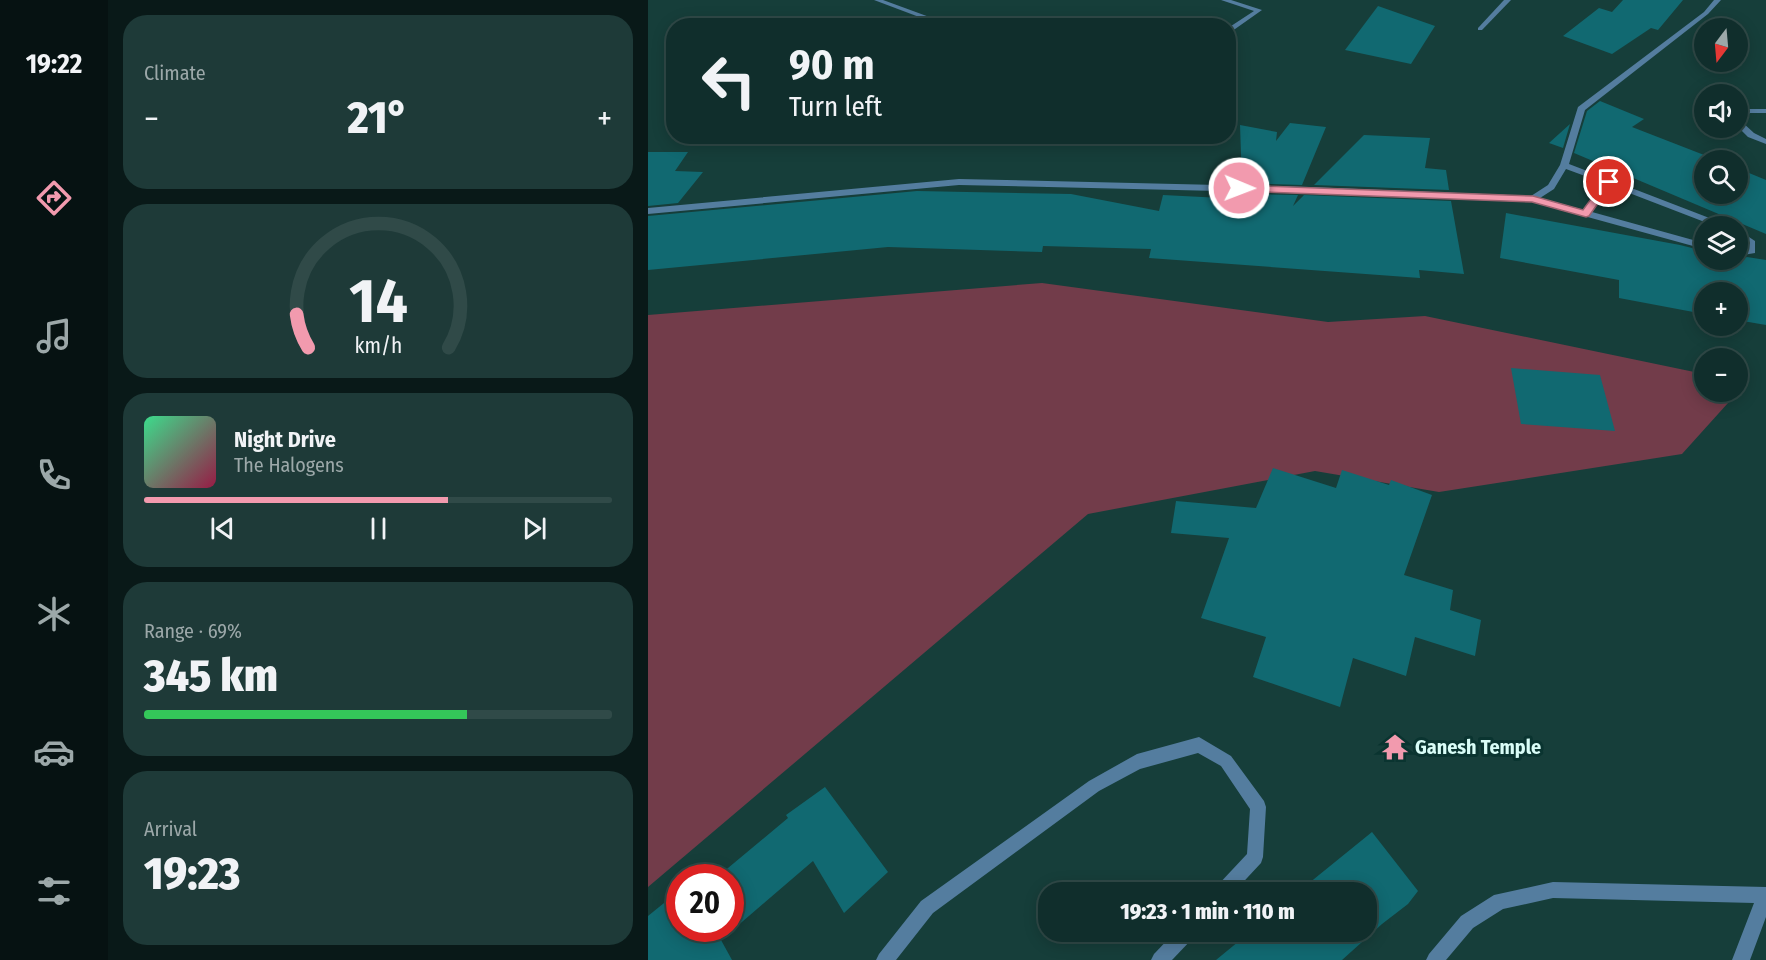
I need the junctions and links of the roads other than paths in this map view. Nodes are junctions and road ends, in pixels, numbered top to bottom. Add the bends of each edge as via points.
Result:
1 (877, 0) edge
2 (1224, 0) edge
3 (1508, 0) edge
4 (1718, 0) edge
5 (928, 18) edge
6 (1236, 26) edge
7 (1480, 28) dead end
8 (1766, 111) edge
9 (1766, 142) edge
10 (1564, 165) junction
11 (1609, 182) junction
12 (1533, 199) junction
13 (648, 211) edge
14 (1586, 214) junction
15 (1696, 216) edge
16 (1748, 240) edge
17 (1694, 243) edge
18 (1748, 251) edge
19 (1232, 882) edge
20 (1766, 895) edge
21 (1177, 942) edge
22 (885, 960) edge
23 (1160, 960) edge
24 (1435, 960) edge
25 (1741, 960) edge

1 - 5 street
2 - 6 street via 1258,10
3 - 7 street
4 - 10 street via 1581,109
8 - 9 street via 1748,111 1738,118 1750,135
10 - 11 street
10 - 12 street via 1551,187
11 - 14 street
11 - 15 street
12 - 13 street via 959,182
12 - 14 street
14 - 17 street
16 - 18 street via 1752,243 1752,251
19 - 22 street via 1256,857 1258,807 1226,761 1199,745 1137,762 1094,786 927,907
20 - 24 street via 1553,890 1500,901 1467,922
20 - 25 street
21 - 23 street

